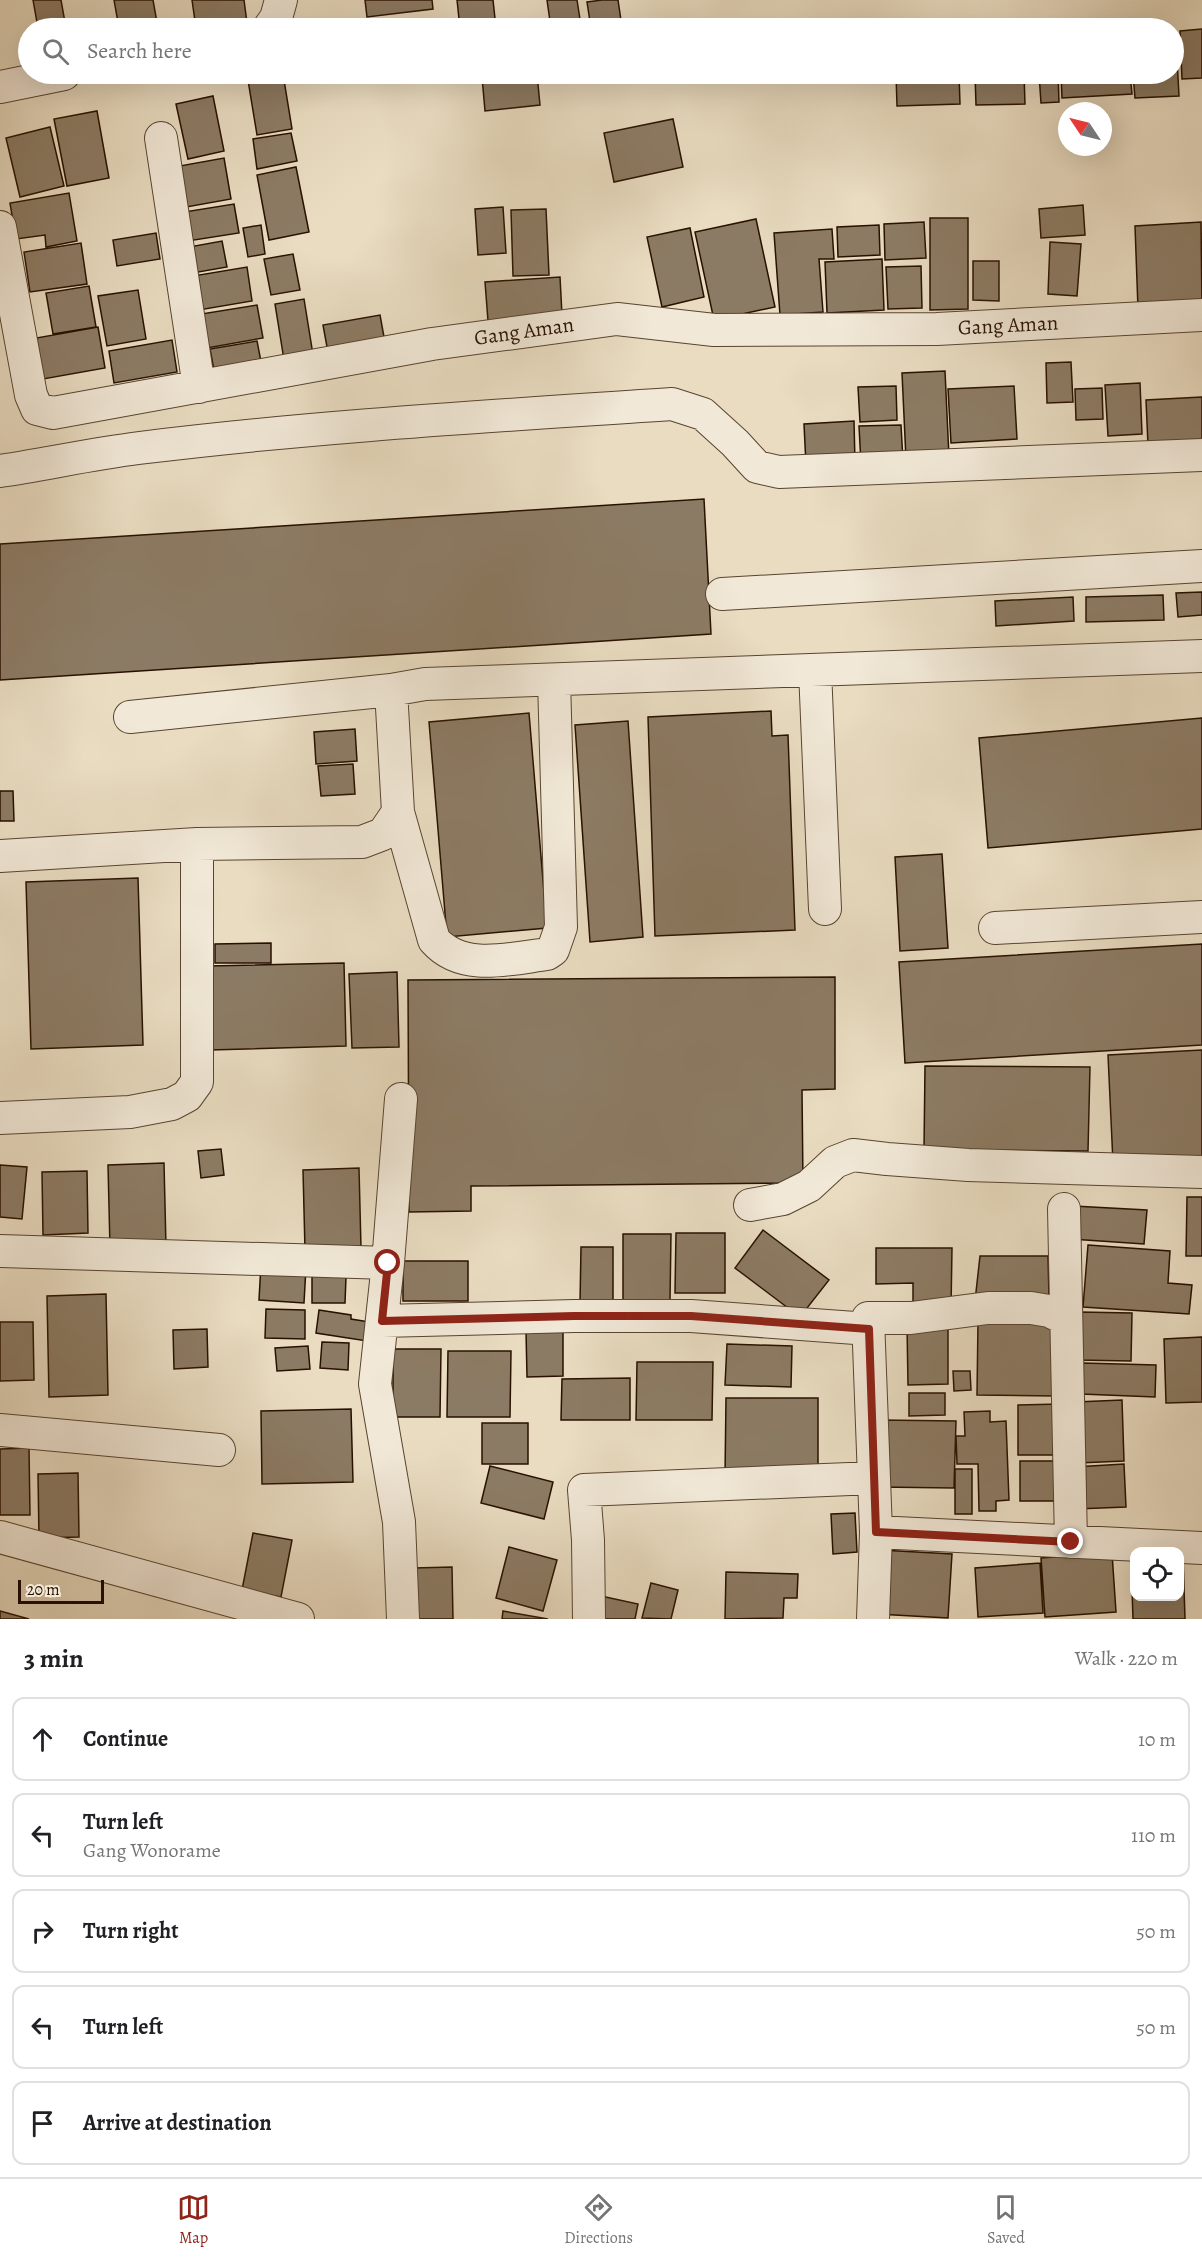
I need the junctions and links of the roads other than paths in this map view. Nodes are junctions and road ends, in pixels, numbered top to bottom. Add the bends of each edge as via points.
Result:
1 (281, 0) edge
2 (276, 18) edge
3 (18, 83) edge
4 (0, 87) edge
5 (161, 138) dead end
6 (0, 227) edge
7 (1202, 315) edge
8 (199, 387) junction
9 (1202, 455) edge
10 (0, 471) edge
11 (1202, 566) edge
12 (722, 594) dead end
13 (1202, 656) edge
14 (815, 670) junction
15 (554, 680) junction
16 (391, 690) junction
17 (130, 717) dead end
18 (399, 812) junction
19 (197, 844) junction
20 (0, 856) edge
21 (825, 909) dead end
22 (1202, 917) edge
23 (995, 928) dead end
24 (401, 1099) dead end
25 (0, 1118) edge
26 (1202, 1172) edge
27 (750, 1205) dead end
28 (1064, 1209) dead end
29 (0, 1251) edge
30 (388, 1263) junction
31 (1066, 1319) junction
32 (382, 1321) junction
33 (869, 1329) junction
34 (0, 1430) edge
35 (219, 1450) dead end
36 (874, 1478) junction
37 (876, 1532) junction
38 (0, 1537) edge
39 (1071, 1542) junction
40 (1202, 1548) edge
41 (298, 1619) edge
42 (403, 1619) edge
43 (589, 1619) edge
44 (873, 1619) edge

1 - 2 street
3 - 4 street
5 - 8 street
6 - 8 street, Gang Aman via 31,395 37,409 53,413
7 - 8 street, Gang Aman via 937,329 714,330 617,319 432,344
9 - 10 street via 779,472 757,467 703,414 672,404 253,436 137,448
11 - 12 street
13 - 14 street
14 - 15 street
14 - 21 street
15 - 16 street via 425,684
15 - 18 street via 561,927 553,950 484,962 443,951 434,940
16 - 17 street
16 - 18 street
18 - 19 street via 383,834 362,842
19 - 20 street
19 - 25 street via 197,1082 187,1096 172,1104 130,1112
22 - 23 street
24 - 30 street
26 - 27 street via 968,1165 854,1155 835,1162 809,1186 783,1199
28 - 31 street
29 - 30 street
30 - 32 street
31 - 33 street via 1040,1308 988,1308 911,1318 868,1318
31 - 39 street
32 - 33 street via 691,1316
32 - 42 street via 375,1384 399,1522
33 - 36 street
34 - 35 street
36 - 37 street
36 - 43 street via 584,1490
37 - 39 street
37 - 44 street
38 - 41 street
39 - 40 street

